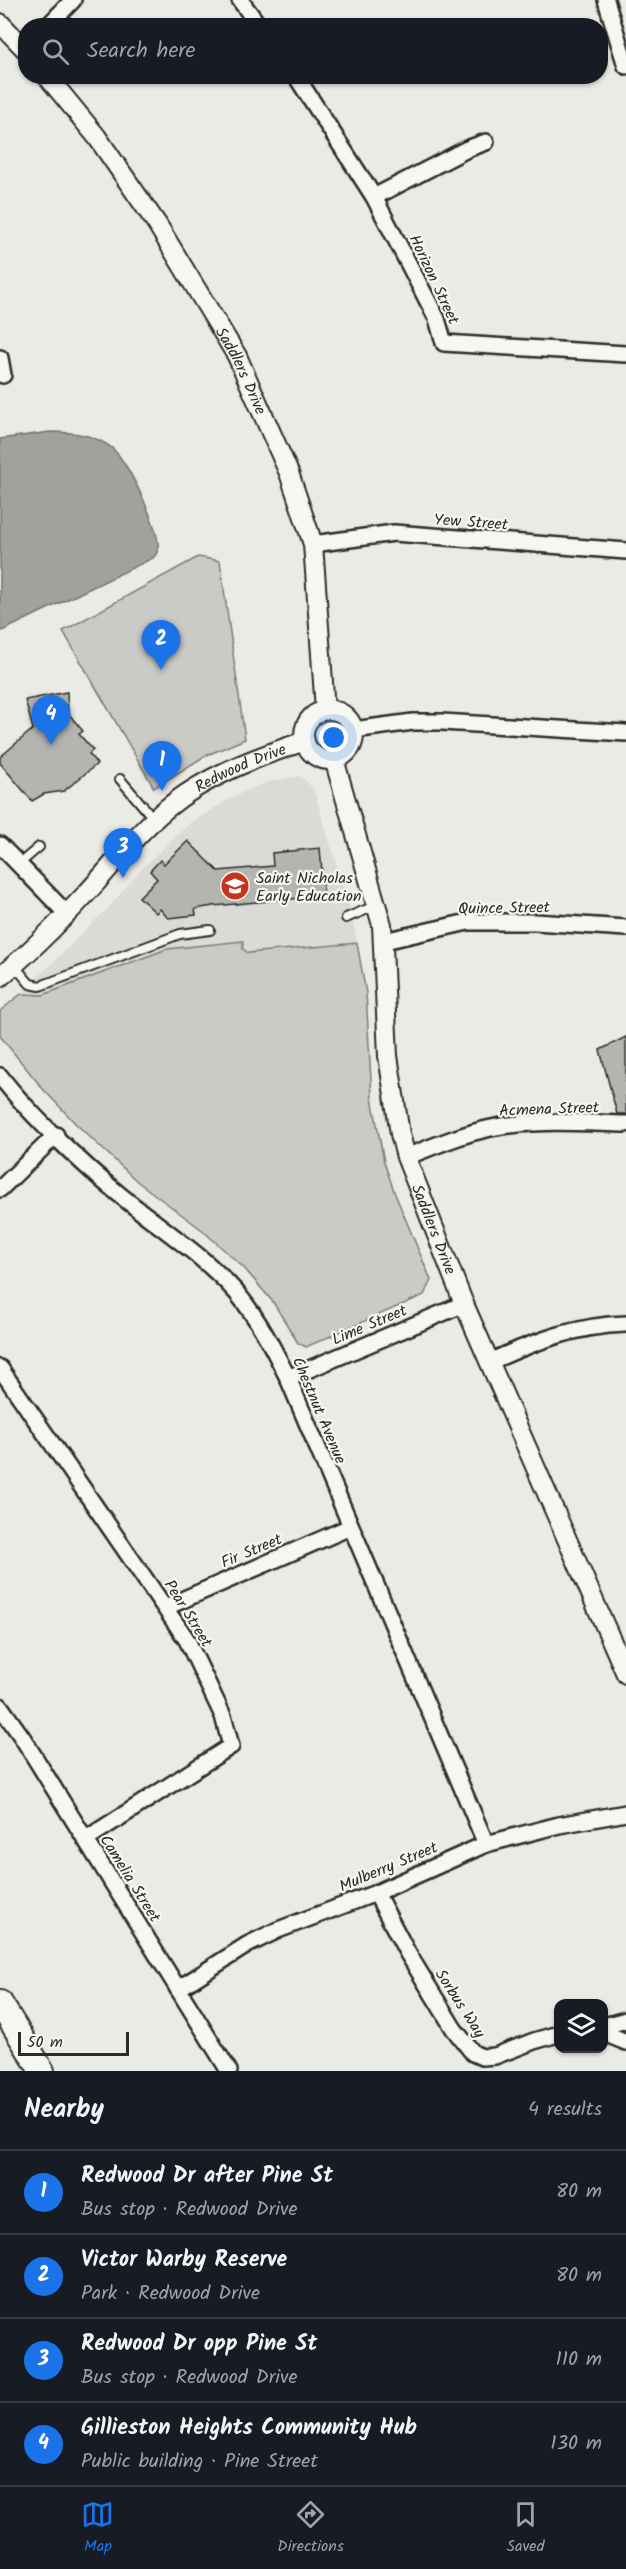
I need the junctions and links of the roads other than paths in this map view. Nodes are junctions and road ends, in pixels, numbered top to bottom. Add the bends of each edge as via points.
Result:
1 (73, 0) edge
2 (240, 0) edge
3 (606, 0) edge
4 (56, 18) edge
5 (253, 18) edge
6 (0, 22) edge
7 (18, 41) edge
8 (626, 66) edge
9 (54, 84) edge
10 (301, 84) edge
11 (486, 142) dead end
12 (374, 197) junction
13 (626, 354) edge
14 (0, 358) edge
15 (3, 375) dead end
16 (313, 544) junction
17 (626, 551) edge
18 (325, 710) junction
19 (353, 730) junction
20 (626, 733) edge
21 (305, 741) junction
22 (334, 759) junction
23 (120, 779) dead end
24 (155, 820) junction
25 (0, 845) edge
26 (39, 847) dead end
27 (19, 864) junction
28 (376, 906) junction
29 (67, 914) junction
30 (346, 918) dead end
31 (626, 928) edge
32 (210, 930) dead end
33 (384, 941) junction
34 (7, 971) edge
35 (0, 1076) edge
36 (626, 1124) edge
37 (56, 1135) junction
38 (406, 1156) junction
39 (0, 1189) edge
40 (465, 1304) junction
41 (626, 1324) edge
42 (489, 1362) junction
43 (0, 1368) edge
44 (288, 1378) junction
45 (350, 1527) junction
46 (166, 1607) junction
47 (626, 1674) edge
48 (0, 1706) edge
49 (626, 1813) edge
50 (86, 1839) junction
51 (486, 1844) junction
52 (376, 1893) junction
53 (178, 1989) junction
54 (0, 2003) edge
55 (626, 2020) edge
56 (608, 2025) edge
57 (554, 2035) edge
58 (608, 2035) edge
59 (626, 2042) edge
60 (42, 2071) edge
61 (229, 2071) edge

1 - 4 street
2 - 5 street
3 - 8 street
6 - 7 street
9 - 16 street, Saddlers Drive via 97,137 157,224 237,356 289,473
10 - 12 street, Horizon Street
11 - 12 street
12 - 13 street, Horizon Street via 437,319 444,343
14 - 15 street
16 - 17 street, Yew Street via 394,533
16 - 18 street, Saddlers Drive
18 - 19 street via 343,714
18 - 21 street via 310,719 304,729
19 - 20 street via 442,722
19 - 22 street via 350,748
21 - 22 street via 315,756
21 - 24 street, Redwood Drive via 200,785
22 - 28 street, Saddlers Drive
23 - 24 lane
24 - 29 street, Redwood Drive
25 - 27 street
26 - 27 lane
27 - 29 street
28 - 30 lane
28 - 33 street, Saddlers Drive
29 - 34 street, Redwood Drive
31 - 33 street, Quince Street via 468,922
32 - 34 lane via 180,934 40,986
33 - 38 street, Saddlers Drive via 388,1056
35 - 37 street, Chestnut Avenue
36 - 38 street, Acmena Street via 527,1123 491,1128
37 - 39 street
37 - 44 street, Chestnut Avenue via 119,1195 198,1254 237,1293 268,1338
38 - 40 street, Saddlers Drive
40 - 42 street, Saddlers Drive
40 - 44 street, Lime Street
41 - 42 street via 601,1324 545,1337
42 - 47 street, Saddlers Drive
43 - 46 street, Pear Street
44 - 45 street, Chestnut Avenue
45 - 46 street, Fir Street
45 - 51 street, Chestnut Avenue
46 - 50 street, Pear Street via 203,1672 223,1716 231,1746
48 - 50 street, Camelia Street
49 - 51 street, Mulberry Street
50 - 53 street, Camelia Street
51 - 52 street, Mulberry Street
52 - 53 street, Mulberry Street via 247,1945
52 - 57 street, Sorbus Way via 407,1952 473,2053 495,2056
53 - 61 street, Camelia Street
54 - 60 main road
55 - 56 street
58 - 59 street

